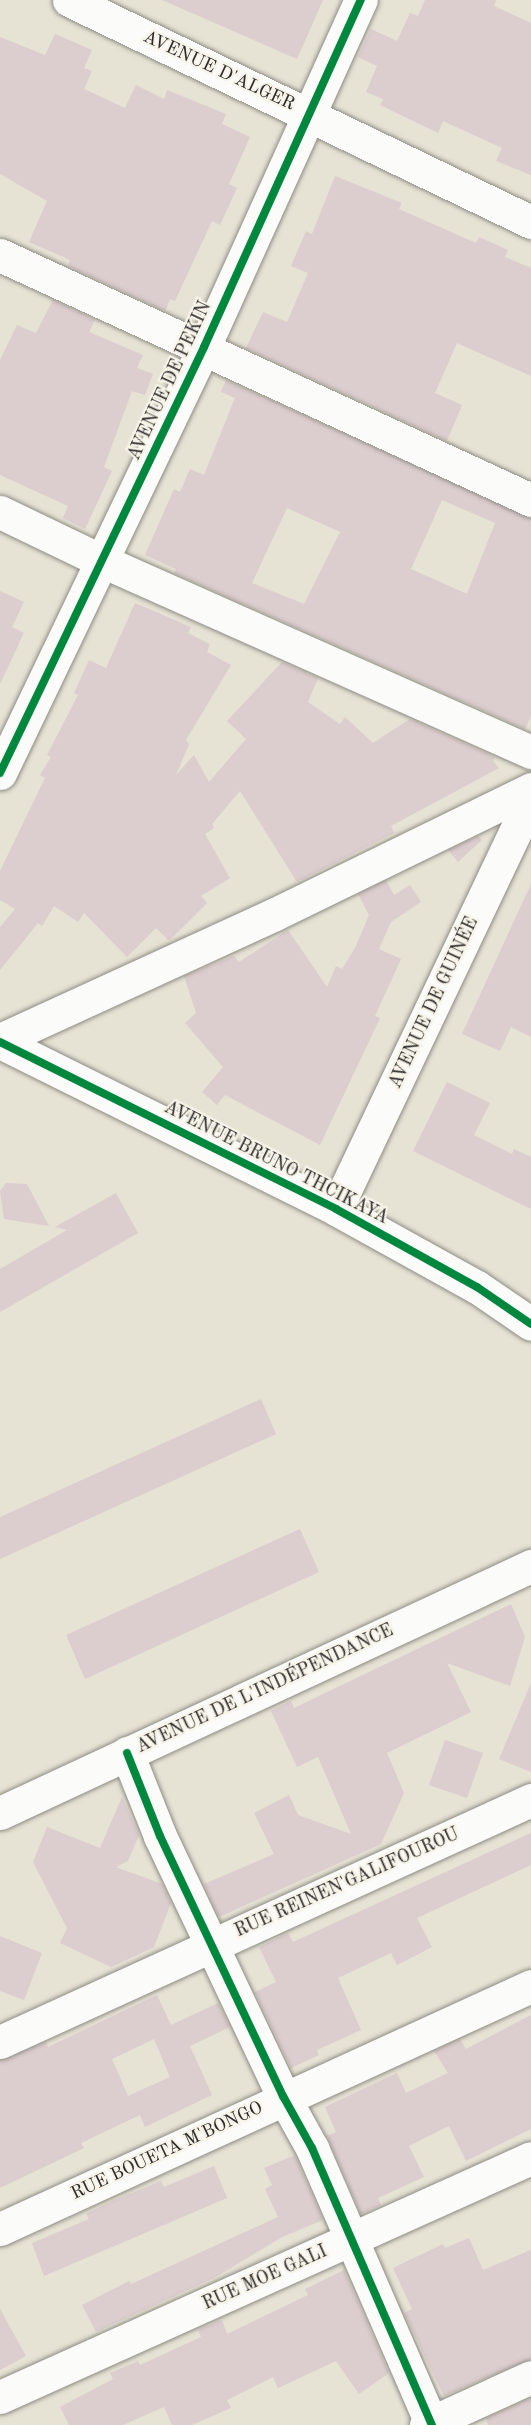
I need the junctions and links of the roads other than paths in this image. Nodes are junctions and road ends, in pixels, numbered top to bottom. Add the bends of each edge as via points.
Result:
1 (69, 0) edge
2 (361, 0) edge
3 (307, 113) junction
4 (531, 222) edge
5 (0, 255) edge
6 (204, 347) junction
7 (531, 501) edge
8 (0, 512) edge
9 (102, 561) junction
10 (531, 752) edge
11 (1, 766) edge
12 (531, 789) edge
13 (531, 798) edge
14 (0, 1041) edge
15 (336, 1209) junction
16 (531, 1324) edge
17 (531, 1566) edge
18 (127, 1754) junction
19 (531, 1800) edge
20 (0, 1813) edge
21 (213, 1943) junction
22 (531, 1986) edge
23 (0, 2042) edge
24 (283, 2096) junction
25 (531, 2158) edge
26 (0, 2229) edge
27 (351, 2239) junction
28 (531, 2377) edge
29 (0, 2397) edge
30 (430, 2424) edge

1 - 3 street, AVENUE D'ALGER
2 - 3 street, AVENUE DE PEKIN
3 - 4 street, AVENUE D'ALGER
3 - 6 street, AVENUE DE PEKIN
5 - 6 street
6 - 7 street
6 - 9 street, AVENUE DE PEKIN
8 - 9 street
9 - 10 street
9 - 11 street, AVENUE DE PEKIN
12 - 14 street via 275,914
13 - 15 street, AVENUE DE GUINÉE
14 - 15 street, AVENUE BRUNO THCIKAYA
15 - 16 street, AVENUE BRUNO THCIKAYA via 477,1287
17 - 18 street, AVENUE DE L'INDÉPENDANCE
18 - 20 street, AVENUE DE L'INDÉPENDANCE
18 - 21 street via 160,1836
19 - 21 street, RUE REINEN'GALIFOUROU
21 - 23 street, RUE REINEN'GALIFOUROU
21 - 24 street
22 - 24 street, RUE BOUETA M'BONGO
24 - 26 street, RUE BOUETA M'BONGO
24 - 27 street via 312,2148
25 - 27 street, RUE MOE GALI
27 - 29 street, RUE MOE GALI
27 - 30 street
28 - 30 street

